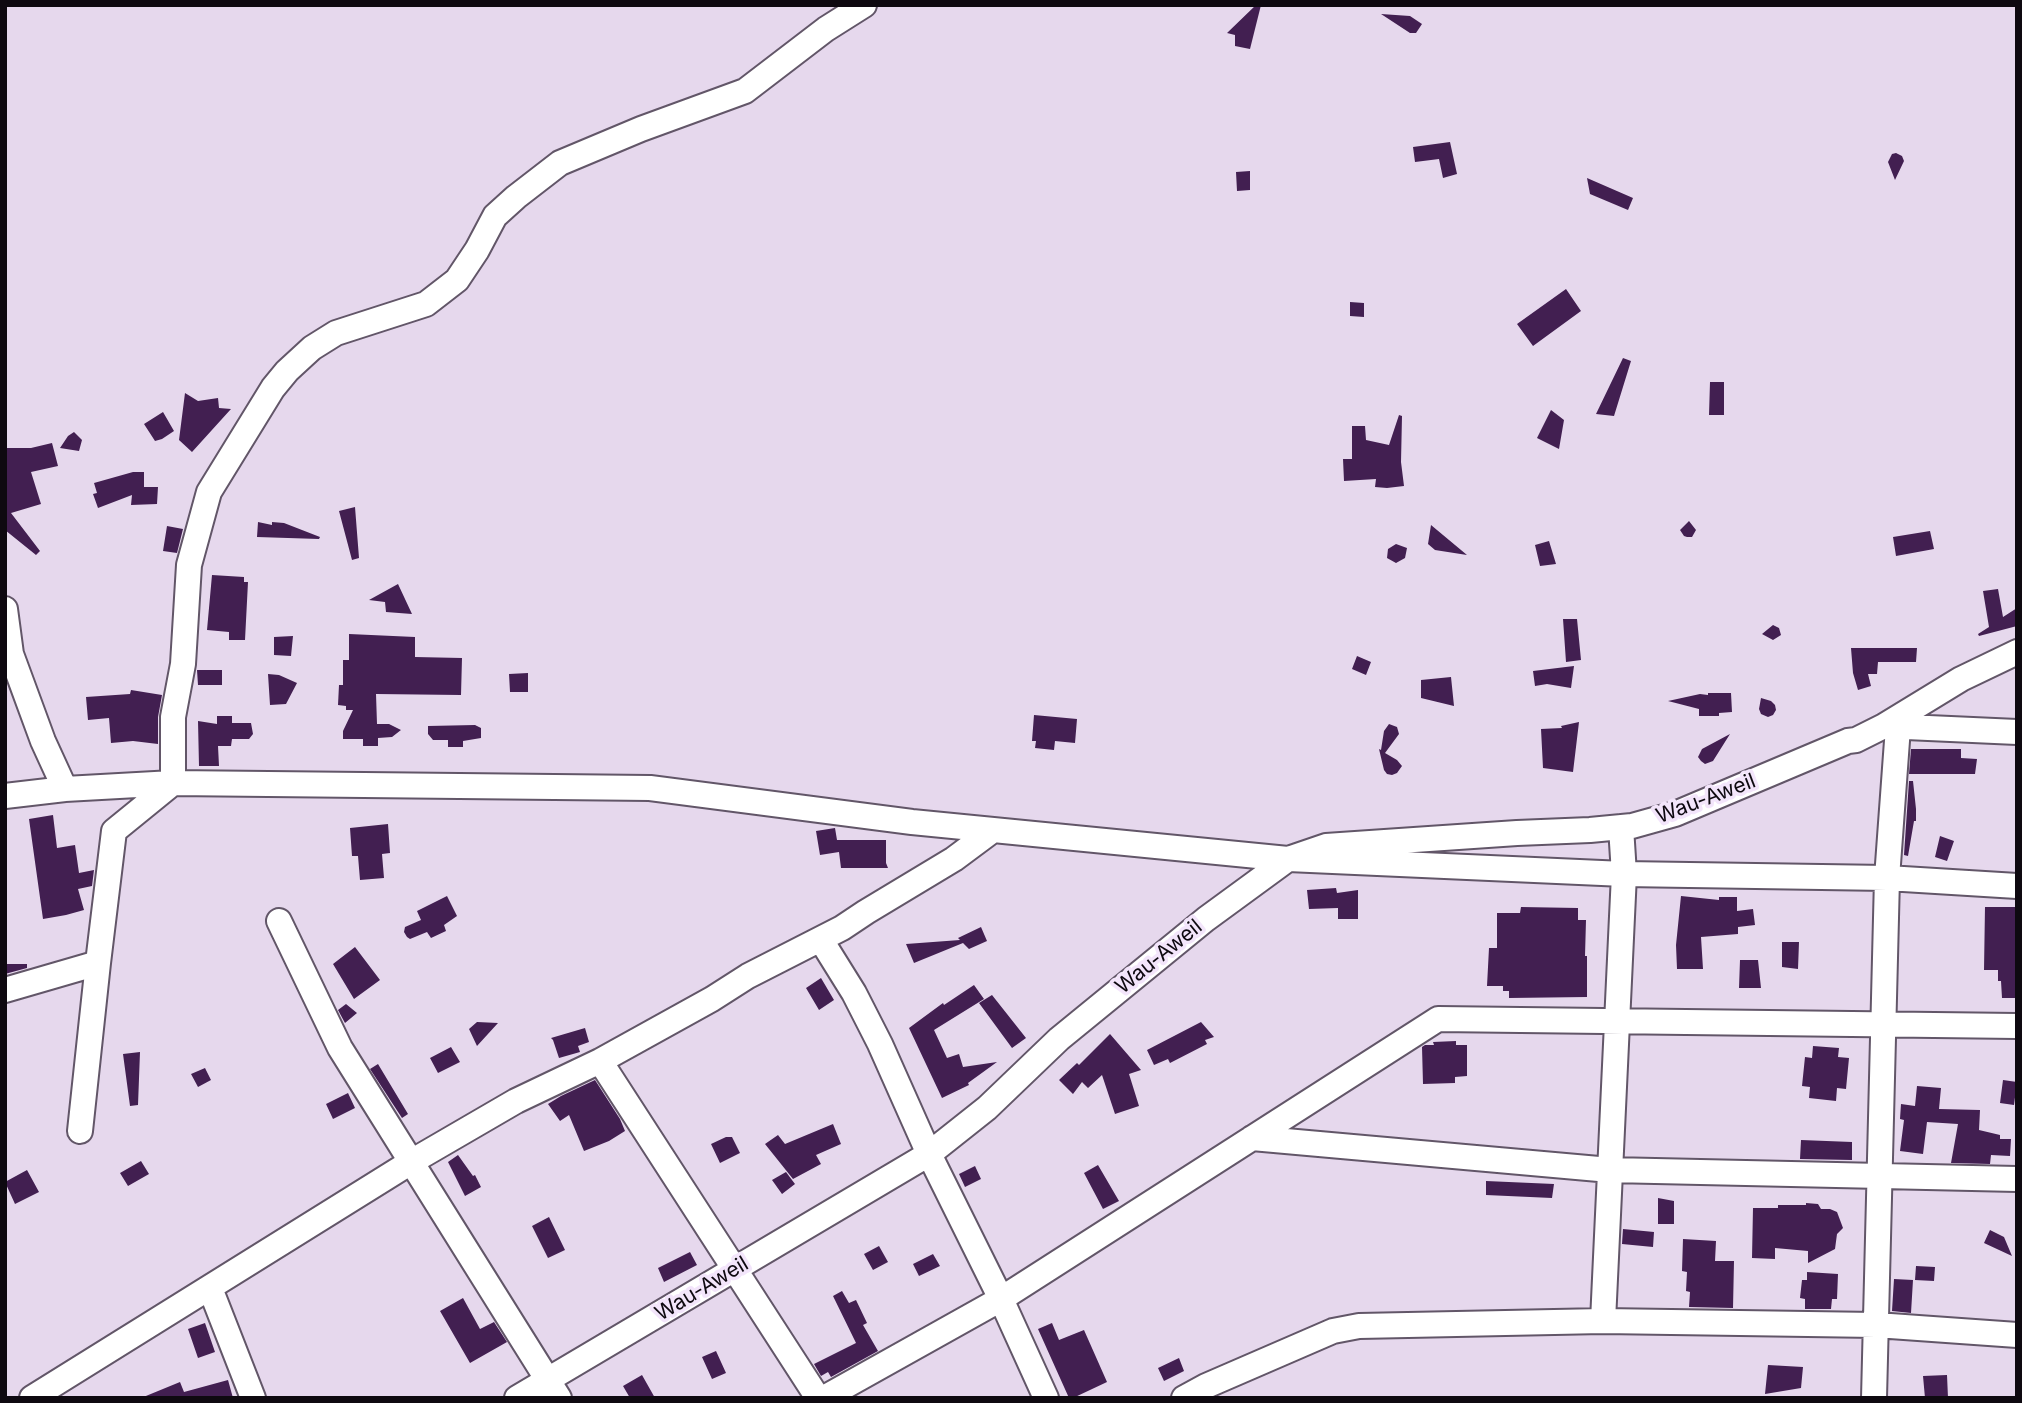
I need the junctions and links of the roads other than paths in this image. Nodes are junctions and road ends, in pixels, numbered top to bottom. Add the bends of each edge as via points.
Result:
1 (864, 5) edge
2 (5, 609) edge
3 (2017, 652) edge
4 (1891, 727) junction
5 (2017, 732) edge
6 (173, 783) junction
7 (65, 789) junction
8 (5, 796) edge
9 (1621, 827) junction
10 (993, 830) junction
11 (1288, 859) junction
12 (1624, 874) junction
13 (1887, 878) junction
14 (2017, 886) edge
15 (279, 921) dead end
16 (821, 940) junction
17 (98, 963) junction
18 (5, 990) edge
19 (1618, 1021) junction
20 (1883, 1023) junction
21 (2017, 1026) edge
22 (600, 1061) junction
23 (80, 1131) dead end
24 (1252, 1138) junction
25 (929, 1154) junction
26 (411, 1162) junction
27 (1610, 1170) junction
28 (1880, 1175) junction
29 (2017, 1179) edge
30 (735, 1270) junction
31 (210, 1287) junction
32 (1001, 1299) junction
33 (1603, 1321) junction
34 (1876, 1325) junction
35 (2017, 1335) edge
36 (554, 1389) edge
37 (32, 1398) edge
38 (253, 1398) edge
39 (517, 1398) edge
40 (818, 1398) edge
41 (824, 1398) edge
42 (1046, 1398) edge
43 (1184, 1398) edge
44 (1874, 1398) edge

1 - 6 street via 745,91 560,163 495,216 457,280 426,304 336,333 287,371 209,492 204,510 189,565 183,664 173,718
2 - 7 street via 11,654
3 - 4 street, Wau-Aweil via 1961,679
4 - 5 street
4 - 9 street, Wau-Aweil via 1675,814
4 - 13 street
6 - 7 street
6 - 10 street via 650,788
6 - 17 street via 114,831
7 - 8 street
9 - 11 street, Wau-Aweil via 1325,846
9 - 12 street
10 - 11 street
10 - 16 street
11 - 12 street
11 - 25 street, Wau-Aweil via 1206,919 1059,1039 987,1108
12 - 13 street
12 - 19 street
13 - 14 street
13 - 20 street
15 - 26 street via 340,1048
16 - 22 street
16 - 25 street via 864,1013
17 - 18 street
17 - 23 street
19 - 20 street
19 - 24 street via 1438,1019
19 - 27 street
20 - 21 street
20 - 28 street
22 - 26 street via 516,1101
22 - 30 street
24 - 27 street
24 - 32 street
25 - 30 street, Wau-Aweil
25 - 32 street
26 - 31 street
26 - 36 street
27 - 28 street
27 - 33 street
28 - 29 street
28 - 34 street
30 - 36 street, Wau-Aweil
30 - 40 street
31 - 37 street
31 - 38 street
32 - 41 street
32 - 42 street
33 - 34 street
33 - 43 street via 1359,1326 1334,1331
34 - 35 street
34 - 44 street
36 - 39 street, Wau-Aweil

